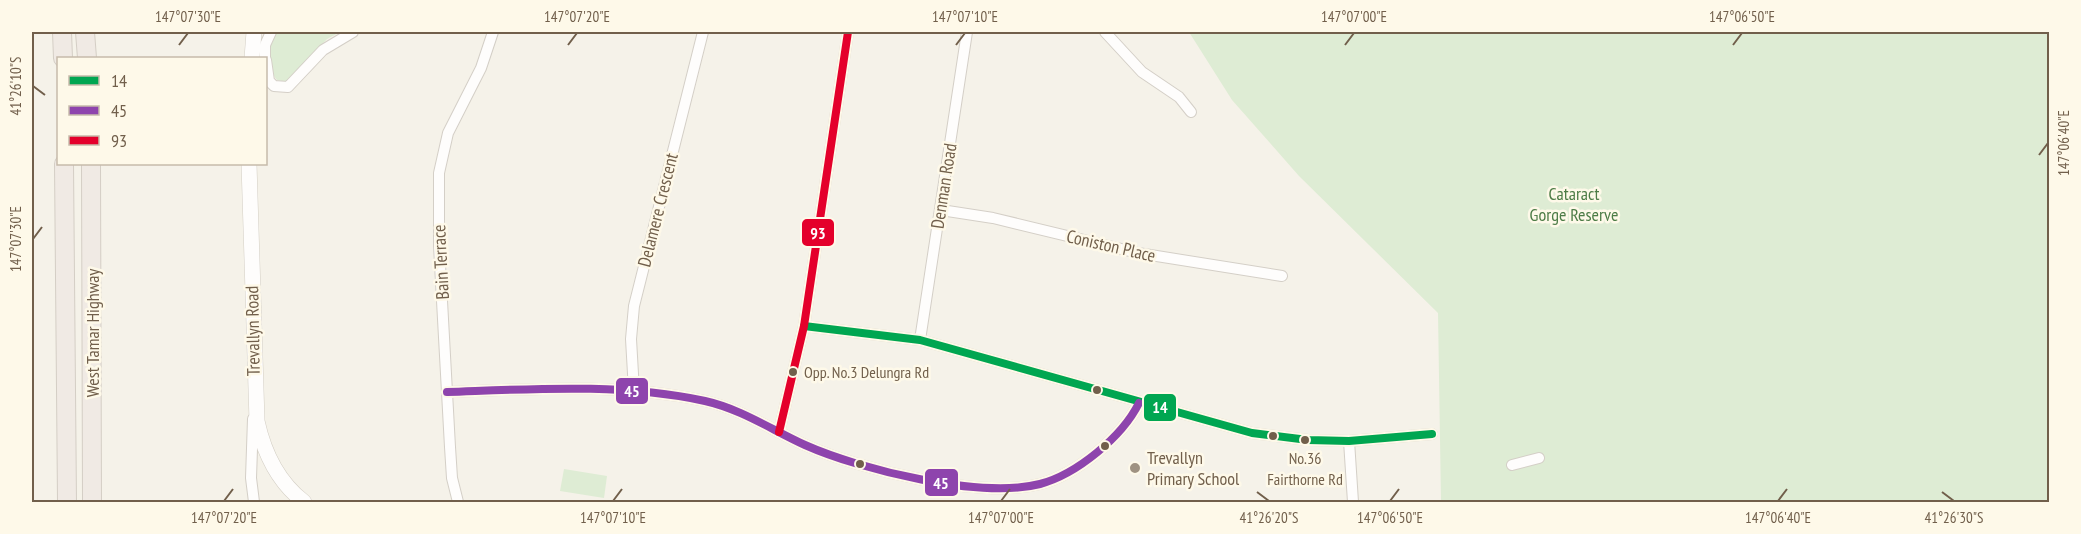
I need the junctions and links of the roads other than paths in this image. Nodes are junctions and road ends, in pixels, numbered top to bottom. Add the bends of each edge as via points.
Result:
1 (62, 32) edge
2 (85, 32) edge
3 (254, 32) edge
4 (271, 32) edge
5 (353, 32) edge
6 (493, 32) edge
7 (703, 32) edge
8 (848, 32) edge
9 (967, 32) edge
10 (1105, 32) edge
11 (63, 57) edge
12 (87, 57) edge
13 (252, 57) edge
14 (265, 57) edge
15 (267, 70) edge
16 (1191, 112) dead end
17 (64, 165) edge
18 (92, 165) edge
19 (249, 165) edge
20 (941, 210) junction
21 (1282, 276) dead end
22 (804, 326) junction
23 (920, 340) junction
24 (634, 391) junction
25 (447, 392) junction
26 (1139, 403) junction
27 (255, 406) junction
28 (779, 432) junction
29 (1432, 434) dead end
30 (1349, 441) junction
31 (1539, 458) dead end
32 (1512, 465) dead end
33 (255, 501) edge
34 (67, 502) edge
35 (92, 502) edge
36 (304, 502) edge
37 (458, 502) edge
38 (1353, 502) edge

1 - 11 highway
2 - 12 highway
3 - 13 street
4 - 14 street
5 - 15 street via 323,50 288,87 274,86
6 - 25 street, Bain Terrace via 481,68 448,133 439,173
7 - 24 street, Delamere Crescent via 634,306
8 - 22 street
9 - 20 street, Denman Road
10 - 16 street via 1142,72 1179,97
17 - 34 highway, West Tamar Highway
18 - 35 highway, West Tamar Highway
19 - 27 street, Trevallyn Road
20 - 21 street, Coniston Place via 993,218 1138,253
20 - 23 street, Denman Road
22 - 23 street
22 - 28 street
23 - 26 street
24 - 25 street
24 - 28 street via 725,406
25 - 37 street, Bain Terrace via 452,478
26 - 28 street via 1122,430 1074,469 1020,488 955,484 875,468 821,451
26 - 30 street via 1252,433 1308,441
27 - 33 street, Trevallyn Road via 251,478
27 - 36 street via 269,459 284,483
29 - 30 street
30 - 38 street
31 - 32 street

